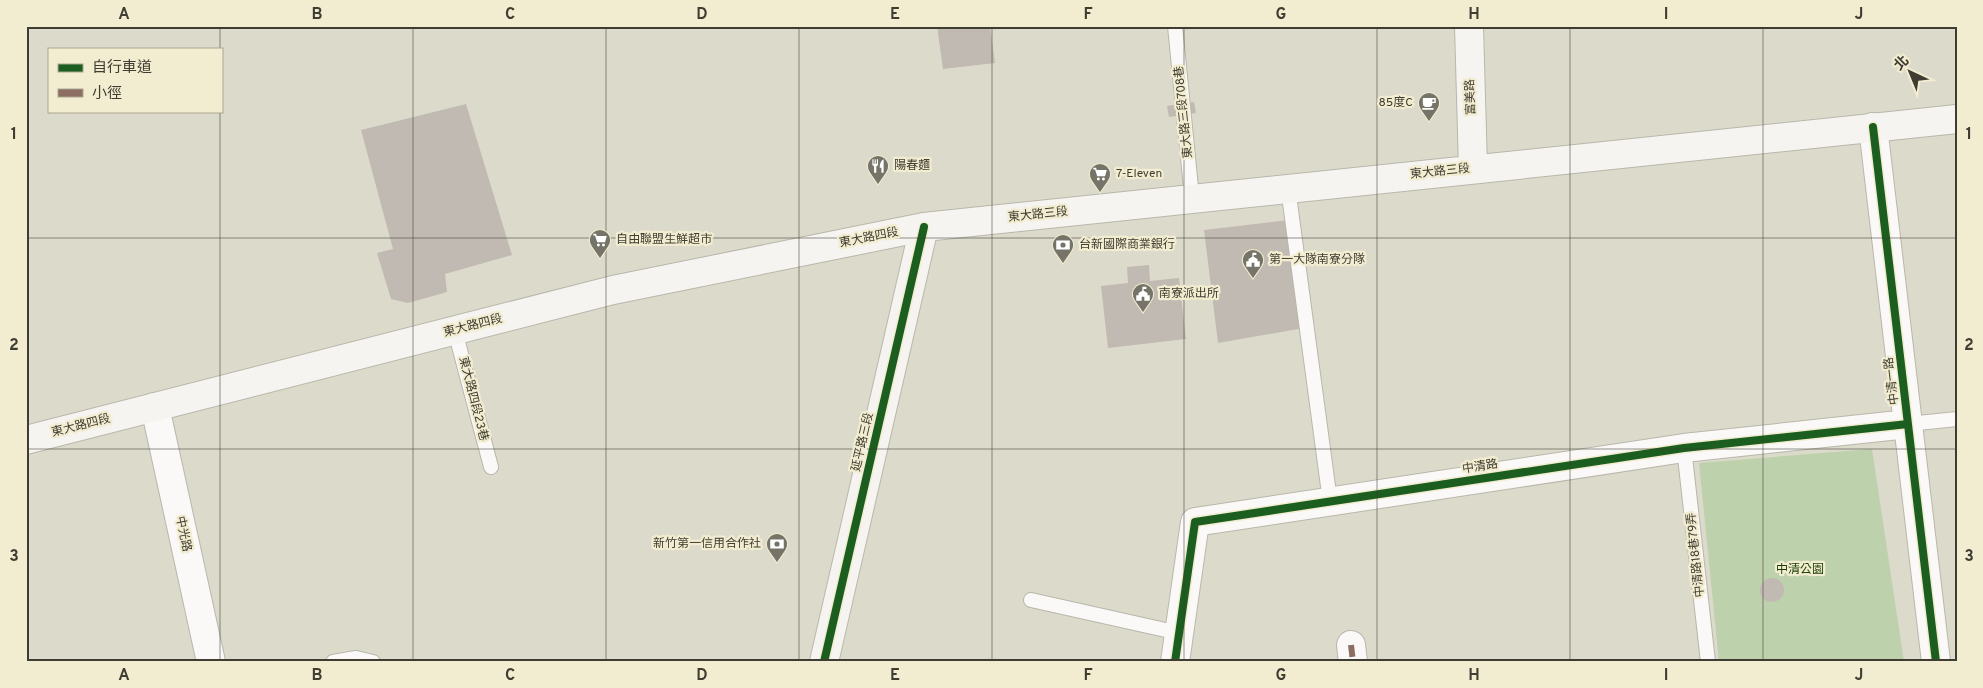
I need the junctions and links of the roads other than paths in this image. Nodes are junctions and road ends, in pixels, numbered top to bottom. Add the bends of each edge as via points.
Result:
1 (1175, 26) edge
2 (1469, 26) edge
3 (1957, 119) edge
4 (1873, 128) junction
5 (1473, 168) junction
6 (1288, 188) junction
7 (1192, 198) junction
8 (924, 227) junction
9 (455, 331) junction
10 (155, 406) junction
11 (1957, 418) edge
12 (1908, 424) junction
13 (26, 440) edge
14 (1684, 448) junction
15 (490, 468) dead end
16 (1330, 501) junction
17 (1031, 600) dead end
18 (1179, 633) junction
19 (211, 662) edge
20 (333, 662) edge
21 (373, 662) edge
22 (824, 662) edge
23 (1175, 662) edge
24 (1708, 662) edge
25 (1936, 662) edge

1 - 7 lane, 東大路三段708巷
2 - 5 main road, 富美路
3 - 4 main road, 東大路三段
4 - 5 main road, 東大路三段
4 - 12 street, 中清一路
5 - 6 main road, 東大路三段
6 - 7 main road, 東大路三段
6 - 16 lane
7 - 8 main road, 東大路三段
8 - 9 main road, 東大路四段 via 612,290
8 - 22 main road, 延平路三段
9 - 10 main road, 東大路四段
9 - 15 lane, 東大路四段23巷
10 - 13 main road, 東大路四段
10 - 19 street, 中光路
11 - 12 lane
12 - 14 street, 中清路
12 - 25 street, 中清一路
14 - 16 street, 中清路
14 - 24 lane, 中清路18巷79弄
16 - 18 street, 中清路 via 1195,522
17 - 18 lane
18 - 23 street, 中清路
20 - 21 lane via 356,658

